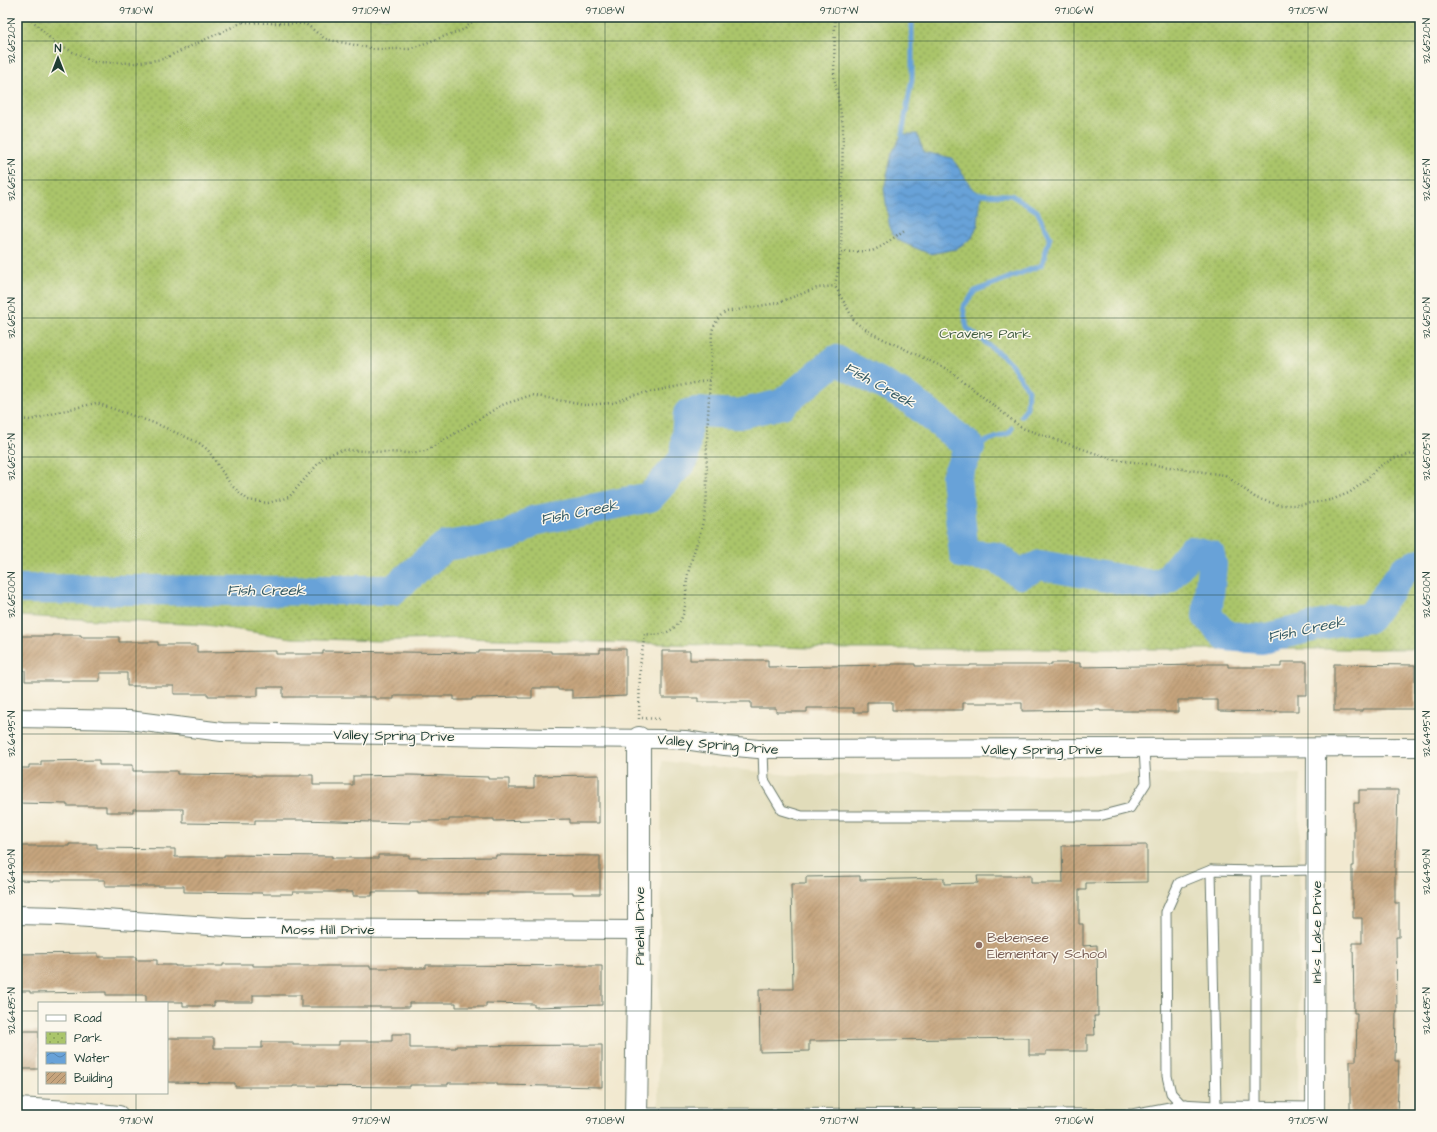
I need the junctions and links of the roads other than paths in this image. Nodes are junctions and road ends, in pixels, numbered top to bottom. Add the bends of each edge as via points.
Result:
1 (17, 718) edge
2 (639, 728) junction
3 (1420, 747) edge
4 (1144, 748) junction
5 (1316, 748) junction
6 (763, 749) junction
7 (1211, 870) junction
8 (1316, 870) junction
9 (1256, 872) junction
10 (17, 915) edge
11 (639, 930) junction
12 (1186, 1104) junction
13 (1216, 1106) junction
14 (17, 1107) edge
15 (1256, 1107) junction
16 (1315, 1111) edge
17 (636, 1114) edge
18 (119, 1115) edge

1 - 2 street, Valley Spring Drive via 129,720 222,732 545,738
2 - 6 street, Valley Spring Drive via 685,740
2 - 11 street, Pinehill Drive
3 - 5 street, Valley Spring Drive
4 - 5 street, Valley Spring Drive
4 - 6 street, Valley Spring Drive
4 - 6 lane via 1146,783 1130,808 1099,816 802,816 782,810 764,780
5 - 8 street, Inks Lake Drive
7 - 9 lane
7 - 12 lane via 1179,883 1166,912 1167,1076 1171,1092 1181,1104
7 - 13 lane
8 - 9 lane
8 - 16 street, Inks Lake Drive
9 - 15 lane
10 - 11 street, Moss Hill Drive via 242,928
11 - 17 street, Pinehill Drive
12 - 13 lane
12 - 17 lane via 1132,1114
13 - 15 lane
14 - 18 street
15 - 16 lane

